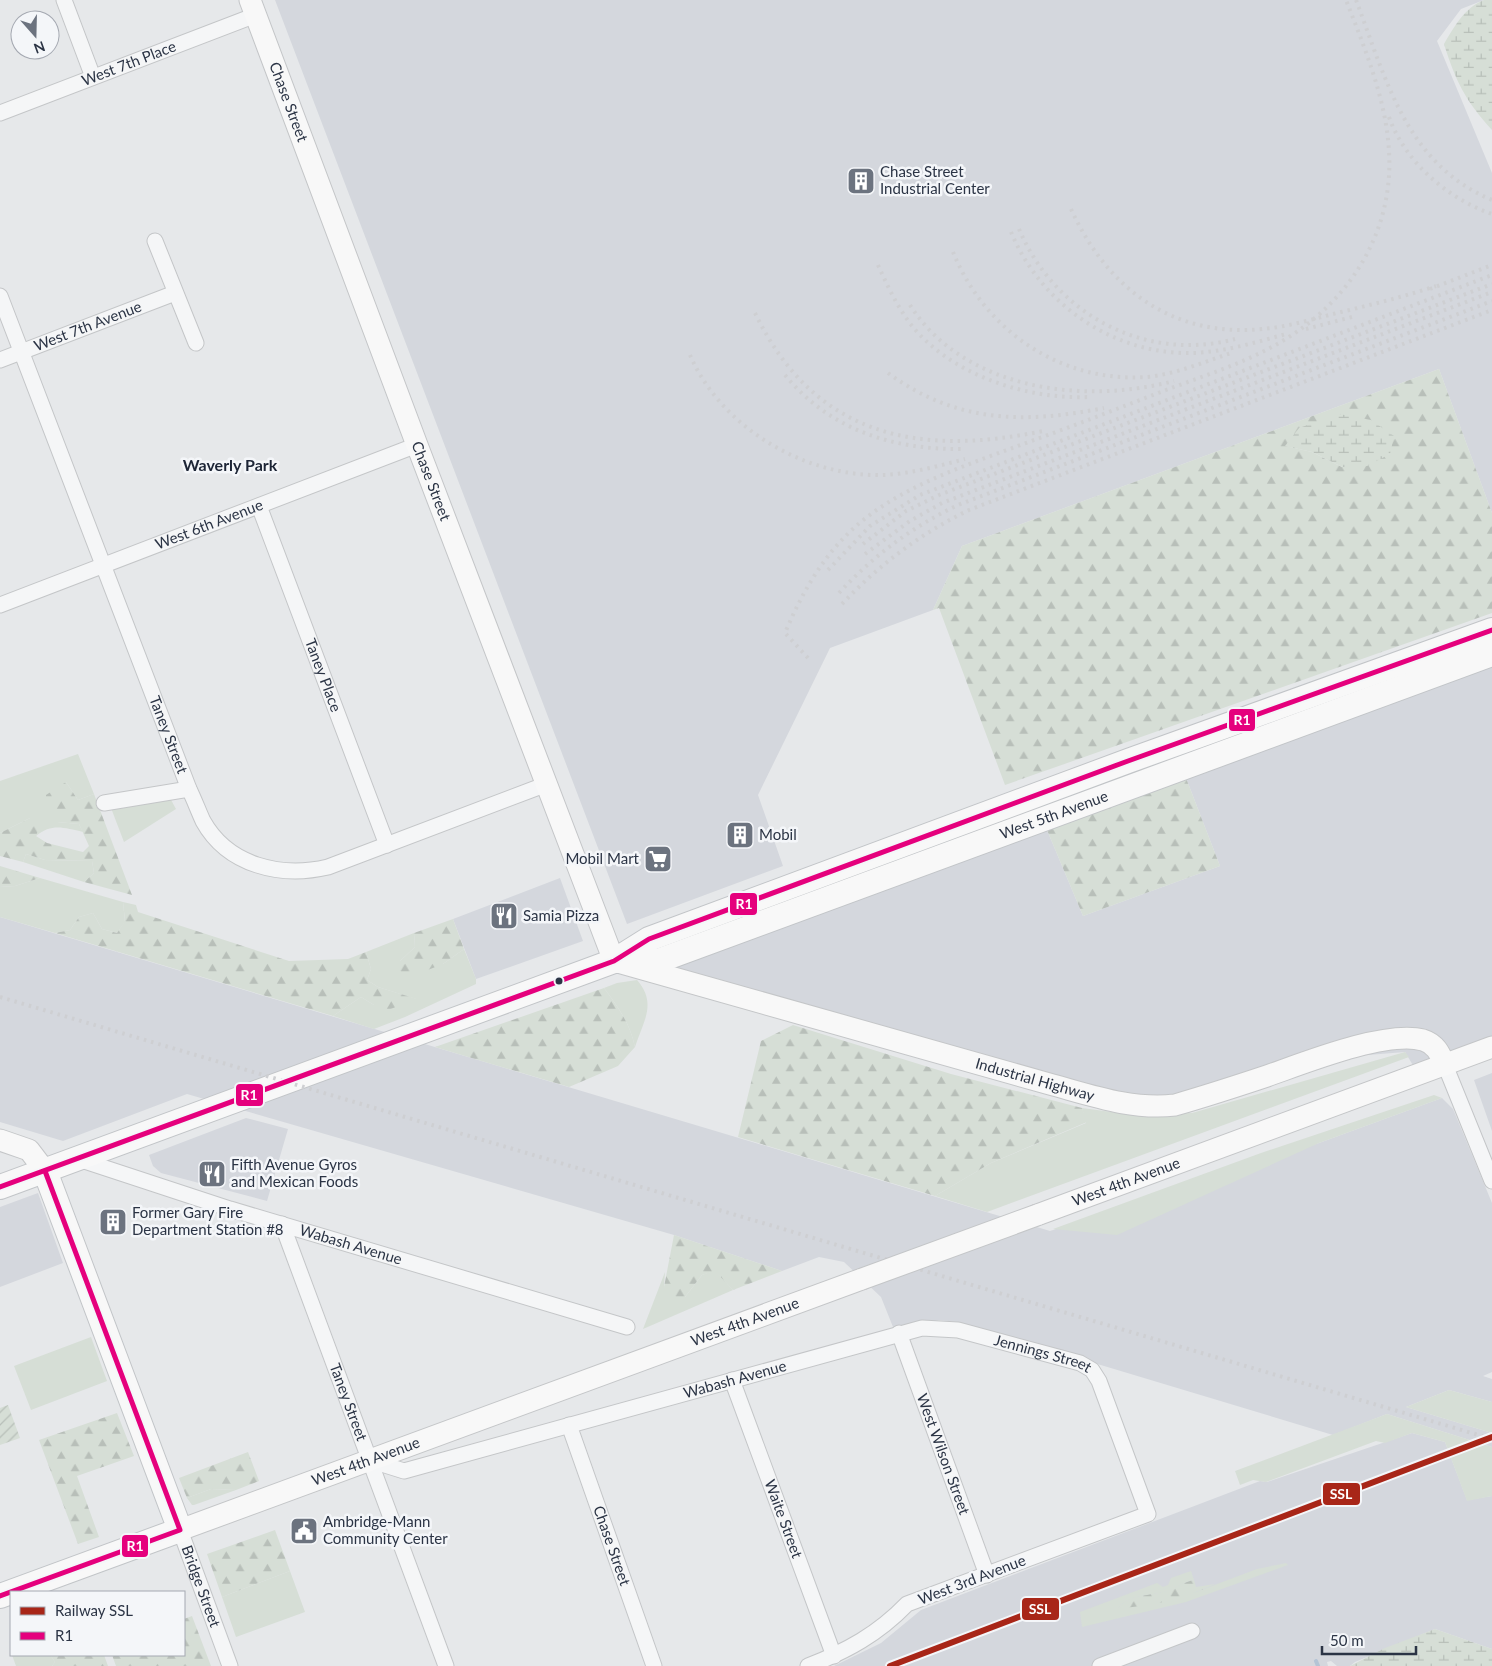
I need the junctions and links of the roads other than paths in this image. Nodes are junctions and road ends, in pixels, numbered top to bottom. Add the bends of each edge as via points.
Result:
1 (64, 0) edge
2 (253, 8) edge
3 (93, 77) junction
4 (0, 112) edge
5 (155, 241) dead end
6 (175, 293) junction
7 (0, 296) edge
8 (196, 343) dead end
9 (22, 352) junction
10 (0, 360) edge
11 (417, 445) junction
12 (259, 506) junction
13 (104, 566) junction
14 (0, 605) edge
15 (1492, 630) edge
16 (1492, 654) edge
17 (1182, 742) junction
18 (1190, 764) junction
19 (546, 784) junction
20 (189, 789) junction
21 (104, 803) dead end
22 (386, 845) junction
23 (882, 866) junction
24 (614, 960) junction
25 (1492, 1048) edge
26 (1446, 1064) junction
27 (0, 1140) edge
28 (78, 1159) junction
29 (45, 1171) junction
30 (1492, 1181) edge
31 (0, 1187) edge
32 (282, 1224) junction
33 (627, 1327) dead end
34 (899, 1333) junction
35 (732, 1380) junction
36 (569, 1425) junction
37 (369, 1460) junction
38 (1148, 1514) joint
39 (180, 1530) junction
40 (986, 1575) junction
41 (14, 1591) edge
42 (1192, 1631) dead end
43 (834, 1656) junction
44 (230, 1666) edge
45 (446, 1666) edge
46 (654, 1666) edge
47 (808, 1666) edge
48 (1100, 1666) edge

1 - 3 street
2 - 3 street, West 7th Place
2 - 11 street, Chase Street
3 - 4 street, West 7th Place
5 - 6 street
6 - 8 street
6 - 9 street, West 7th Avenue
7 - 9 street, Taney Street
9 - 10 street, West 7th Avenue
9 - 13 street, Taney Street
11 - 12 street, West 6th Avenue
11 - 19 street, Chase Street
12 - 13 street, West 6th Avenue
12 - 22 street, Taney Place
13 - 14 street, West 6th Avenue
13 - 20 street, Taney Street
15 - 17 main road, West 5th Avenue
16 - 18 main road, West 5th Avenue
17 - 18 main road
17 - 23 main road, West 5th Avenue
18 - 23 main road, West 5th Avenue
19 - 22 street, Taney Street
19 - 24 street, Chase Street
20 - 21 street
20 - 22 street, Taney Street via 204,822 223,846 248,862 272,870 305,872 328,868
23 - 24 main road, West 5th Avenue via 658,961
24 - 26 street, Industrial Highway via 1120,1104 1157,1107 1193,1100 1351,1049 1409,1038 1431,1043
24 - 28 main road, West 5th Avenue
25 - 26 street, West 4th Avenue
26 - 30 street
26 - 37 street, West 4th Avenue, bridge
27 - 29 street via 29,1150
28 - 29 main road, West 5th Avenue
28 - 32 street, Wabash Avenue
29 - 31 main road, West 5th Avenue
29 - 39 main road, Bridge Street
32 - 33 street, Wabash Avenue
32 - 37 street, Taney Street
34 - 35 street, Wabash Avenue
34 - 38 street, Jennings Street via 933,1327 958,1330 1080,1363 1092,1370 1099,1381
34 - 40 street, West Wilson Street
35 - 36 street, Wabash Avenue
35 - 43 street, Waite Street
36 - 37 street, Wabash Avenue via 404,1471
36 - 46 street, Chase Street
37 - 39 street, West 4th Avenue
37 - 45 street, Taney Street
38 - 40 street, West 3rd Avenue
39 - 41 main road, West 4th Avenue
39 - 44 street, Bridge Street
40 - 43 street, West 3rd Avenue via 907,1604 864,1641
42 - 48 street
43 - 47 street, West 3rd Avenue

